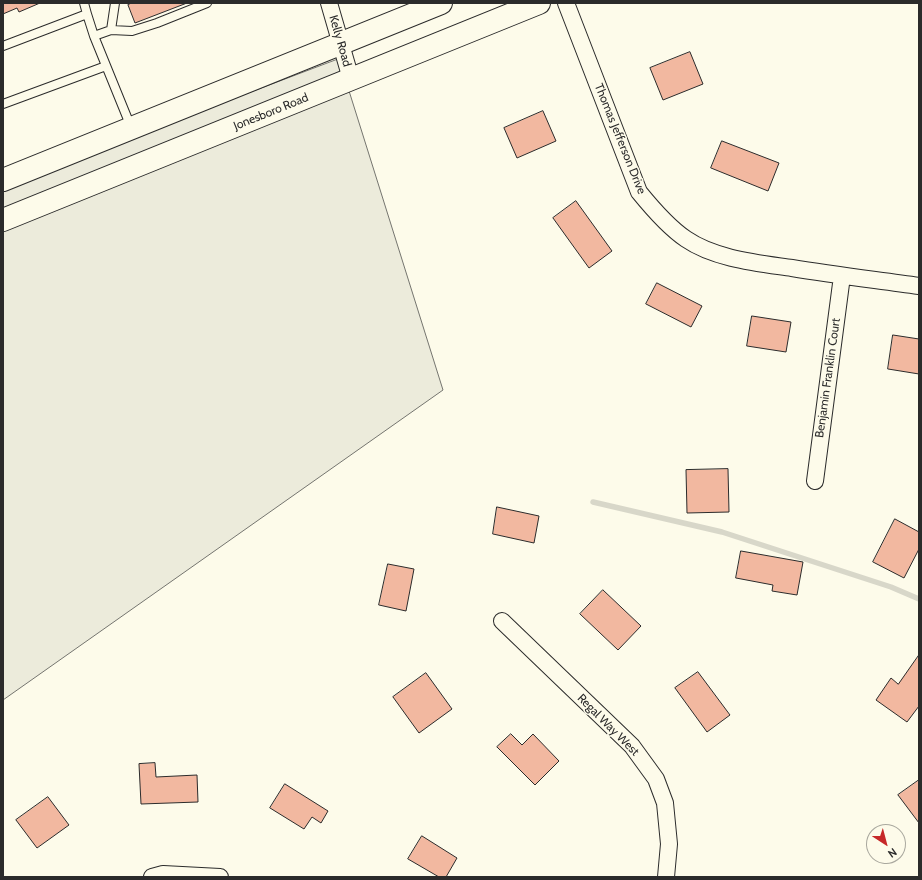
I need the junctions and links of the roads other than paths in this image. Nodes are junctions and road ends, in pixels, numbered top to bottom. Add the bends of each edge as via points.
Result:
1 (84, 3) edge
2 (115, 3) edge
3 (207, 3) edge
4 (329, 3) edge
5 (441, 3) edge
6 (539, 3) edge
7 (566, 3) edge
8 (195, 5) edge
9 (87, 14) junction
10 (111, 30) junction
11 (94, 36) junction
12 (341, 44) junction
13 (3, 46) edge
14 (106, 66) junction
15 (351, 79) junction
16 (3, 104) edge
17 (132, 128) junction
18 (3, 180) edge
19 (3, 220) edge
20 (842, 276) junction
21 (919, 286) edge
22 (815, 481) dead end
23 (502, 622) dead end
24 (152, 877) edge
25 (220, 877) edge
26 (666, 877) edge

1 - 9 lane
2 - 10 lane
3 - 8 lane
4 - 12 street, Kelly Road
5 - 12 main road
6 - 15 main road, Jonesboro Road
7 - 20 street, Thomas Jefferson Drive via 639,192 656,212 686,239 710,251 748,261
8 - 10 lane via 155,19 132,31
9 - 11 lane
9 - 13 lane
10 - 11 lane
11 - 14 lane
12 - 15 street, Kelly Road
12 - 17 main road
14 - 16 lane
14 - 17 lane
15 - 19 main road, Jonesboro Road
17 - 18 main road
20 - 21 street, Thomas Jefferson Drive
20 - 22 street, Benjamin Franklin Court
23 - 26 street, Regal Way West via 632,746 656,779 665,803 669,844
24 - 25 street via 163,874

